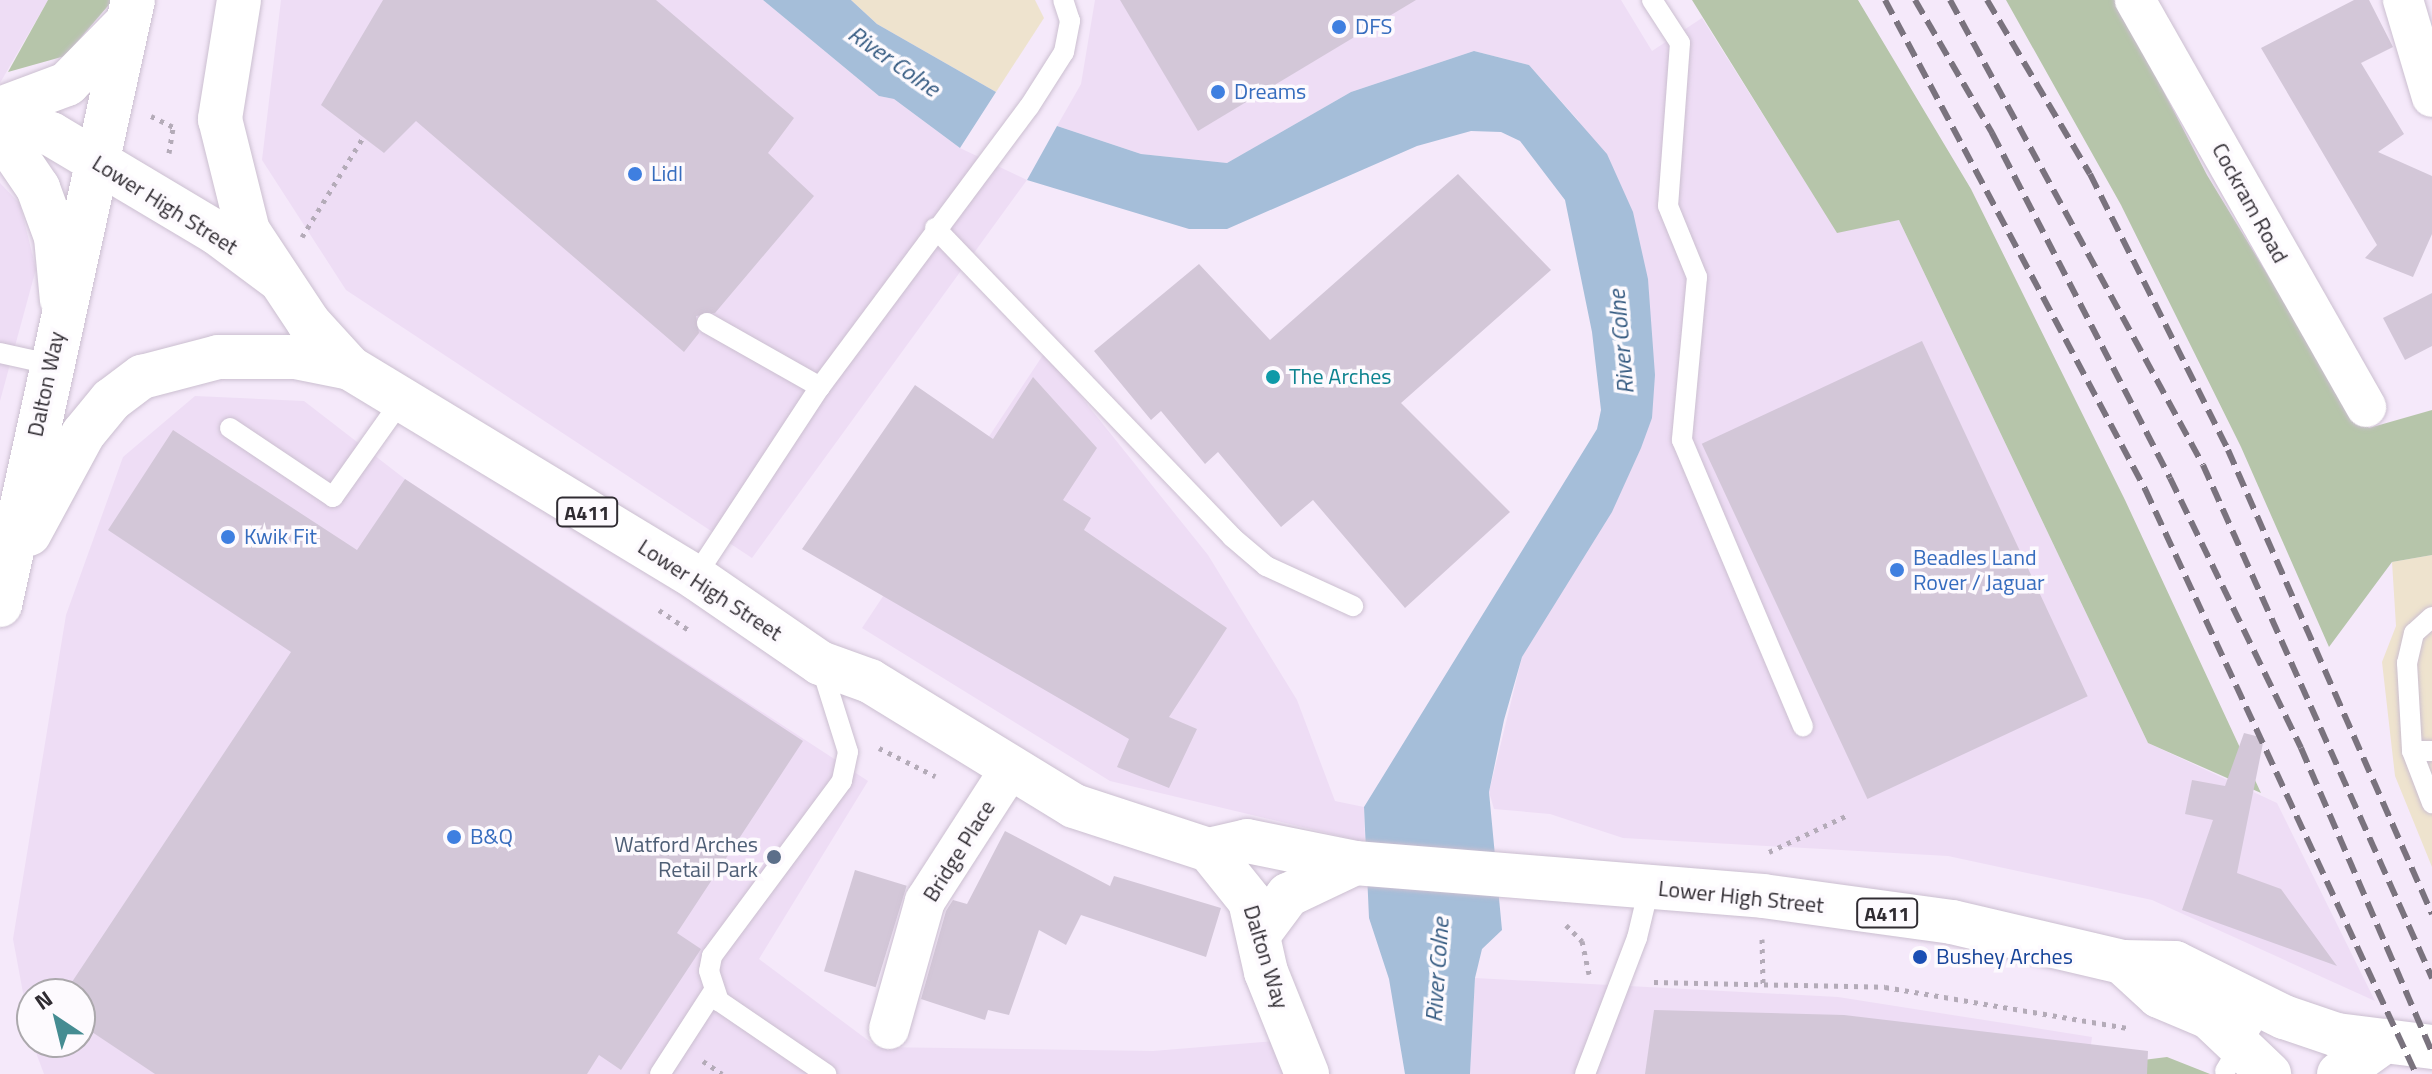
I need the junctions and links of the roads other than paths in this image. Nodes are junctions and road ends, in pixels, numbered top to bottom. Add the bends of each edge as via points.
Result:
1 (239, 0) edge
2 (1063, 0) edge
3 (1652, 0) edge
4 (2150, 4) edge
5 (132, 8) edge
6 (2418, 21) edge
7 (2432, 97) edge
8 (0, 109) edge
9 (0, 117) edge
10 (0, 132) edge
11 (100, 165) junction
12 (935, 228) junction
13 (285, 265) junction
14 (62, 300) junction
15 (707, 323) dead end
16 (0, 353) edge
17 (50, 364) junction
18 (350, 368) junction
19 (820, 387) junction
20 (401, 401) junction
21 (2366, 407) dead end
22 (230, 428) dead end
23 (695, 577) junction
24 (3, 590) edge
25 (1353, 606) dead end
26 (2432, 617) edge
27 (820, 663) junction
28 (1803, 726) dead end
29 (2422, 751) edge
30 (1010, 769) junction
31 (2432, 803) edge
32 (1209, 850) junction
33 (1355, 863) junction
34 (1649, 888) junction
35 (1259, 934) junction
36 (2122, 962) junction
37 (713, 992) junction
38 (2264, 1006) junction
39 (889, 1029) dead end
40 (2385, 1041) junction
41 (2432, 1047) edge
42 (2245, 1063) edge
43 (660, 1074) edge
44 (826, 1074) edge
45 (1307, 1074) edge
46 (1585, 1074) edge
47 (2339, 1074) edge

1 - 13 main road, A411 via 222,134 248,231
2 - 12 lane via 1070,21 1064,52 987,171
3 - 28 lane via 1680,43 1668,206 1697,277 1682,440
4 - 21 street, Cockram Road
5 - 8 main road via 67,84
5 - 11 main road, A411
6 - 7 street
9 - 11 main road, Lower High Street via 51,134
10 - 14 main road via 38,188 56,237
11 - 13 main road, Lower High Street via 217,233
11 - 14 main road, Dalton Way / A411
12 - 19 lane
12 - 25 lane via 1232,537 1266,566
13 - 18 main road, Lower High Street / A411
14 - 17 main road, Dalton Way / A411
15 - 19 lane
16 - 17 lane
17 - 24 main road, Dalton Way / A411
18 - 20 main road, Lower High Street / A411
18 - 24 main road, A411 via 295,357 218,357 142,377 111,400 83,434
19 - 23 lane
20 - 22 lane via 333,497
20 - 23 main road, Lower High Street / A411
23 - 27 main road, Lower High Street / A411
26 - 29 lane via 2414,633 2407,663
27 - 30 main road, Lower High Street / A411 via 870,681
27 - 37 lane via 848,752 842,781 712,956
29 - 31 lane
30 - 32 main road, Lower High Street / A411 via 1074,806
30 - 39 street, Bridge Place via 925,901
32 - 33 main road, Lower High Street / A411 via 1247,841
32 - 35 main road, Dalton Way via 1250,901
33 - 34 main road, Lower High Street / A411
33 - 35 main road, Lower High Street / A411 via 1288,895
34 - 36 main road, Lower High Street / A411 via 1952,922
34 - 46 lane via 1637,938
35 - 45 main road, Dalton Way via 1266,972
36 - 38 main road, Lower High Street / A411 via 2175,963
36 - 42 main road, Lower High Street / A411 via 2159,996 2209,1017
37 - 43 lane
37 - 44 lane
38 - 40 main road, Lower High Street / A411 via 2337,1035
38 - 42 lane
40 - 41 main road, Lower High Street
40 - 47 main road

